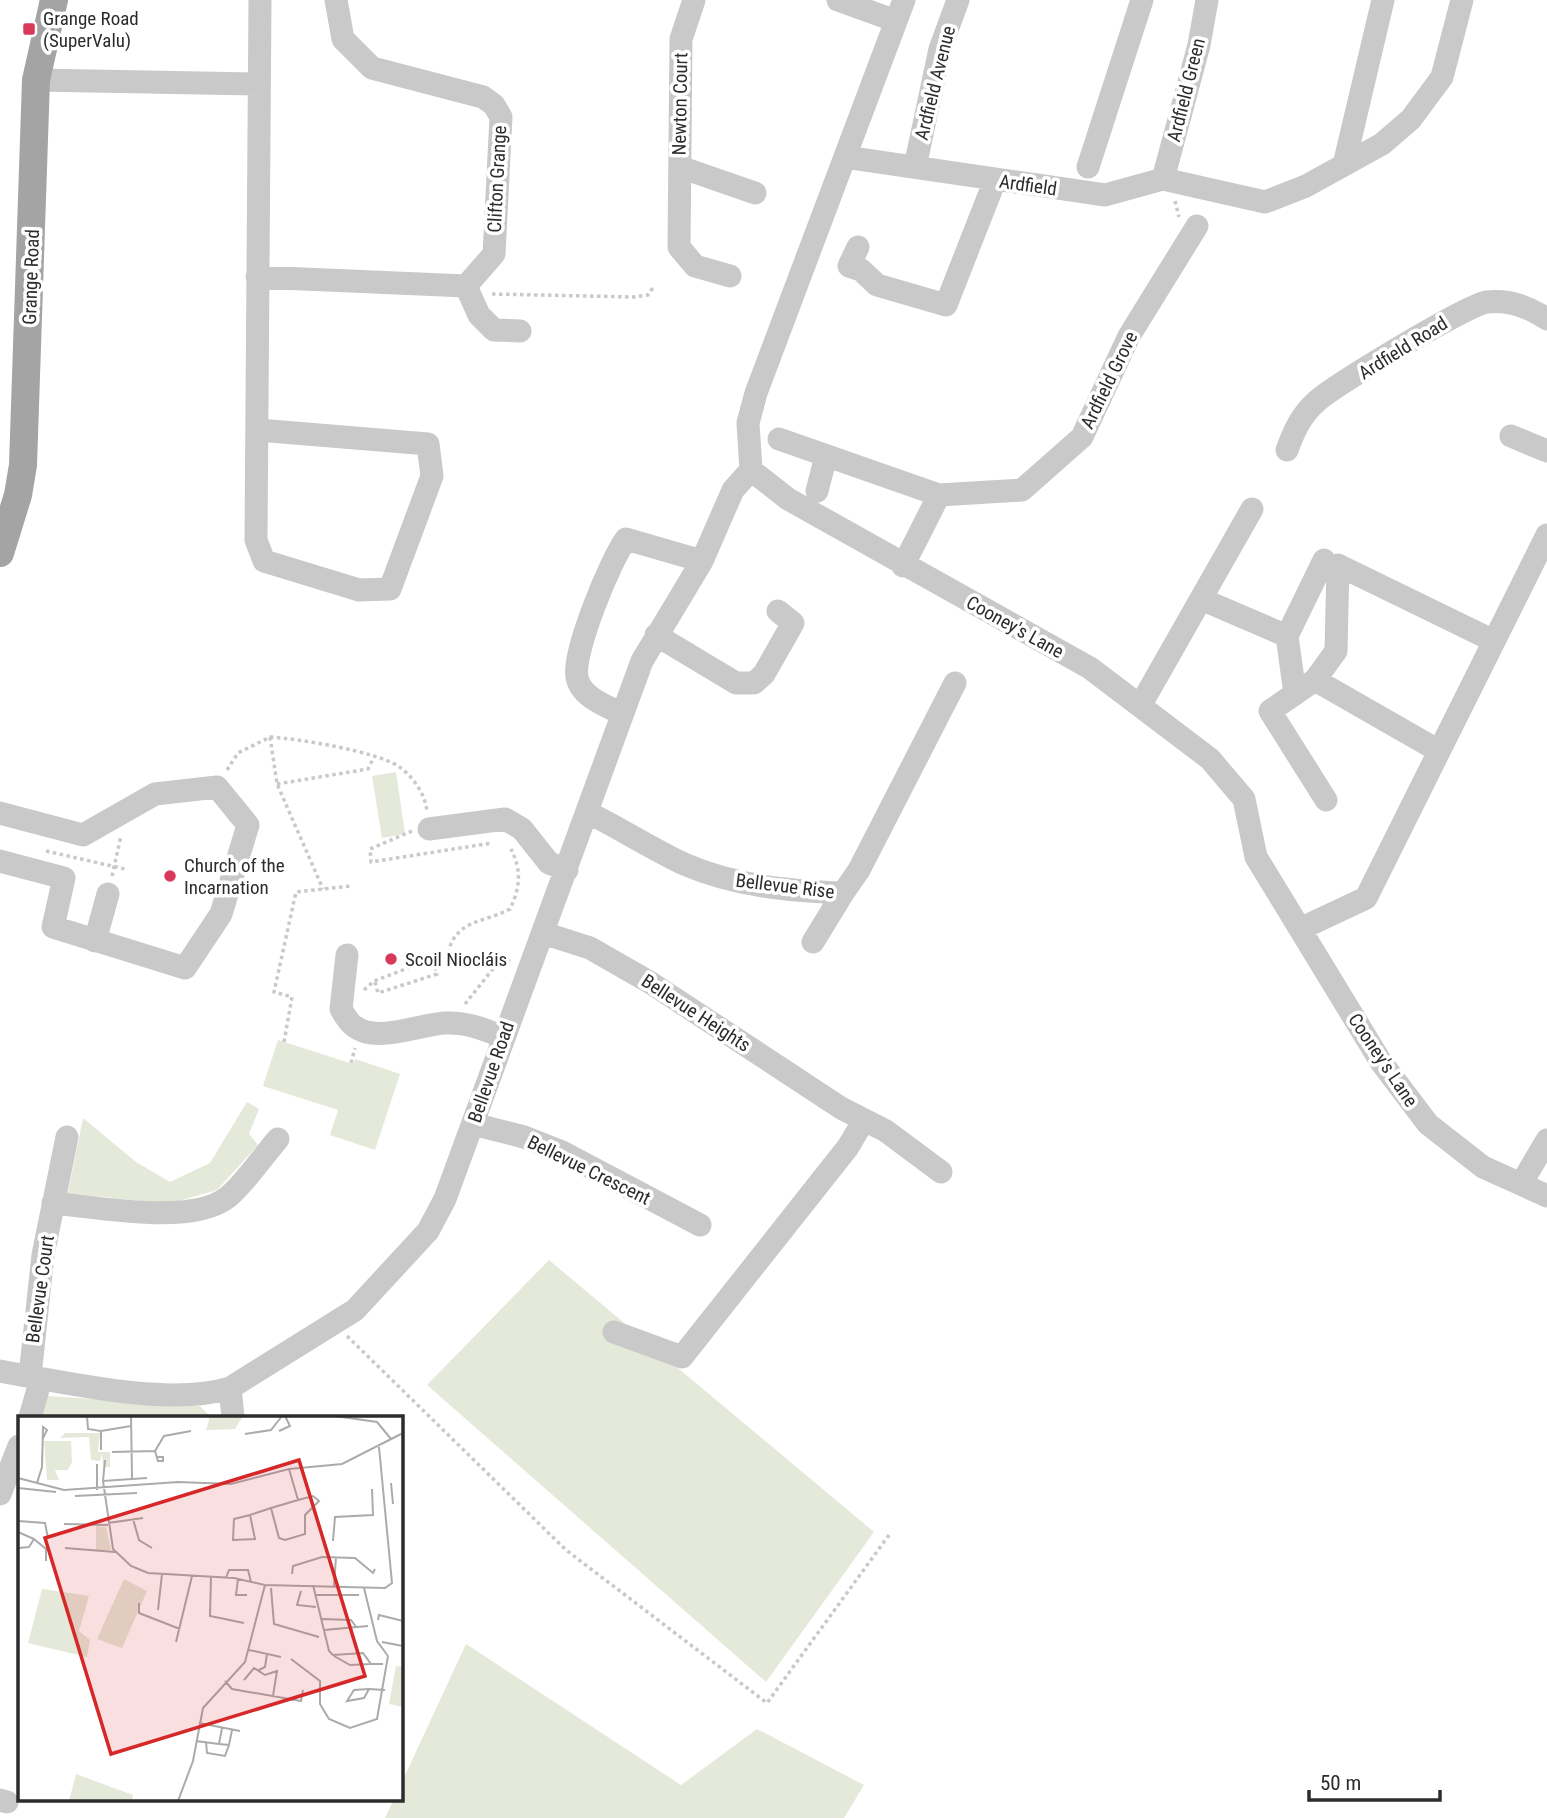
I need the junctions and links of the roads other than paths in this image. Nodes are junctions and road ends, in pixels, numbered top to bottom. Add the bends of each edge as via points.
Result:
1 (54, 0) edge
2 (260, 0) edge
3 (336, 0) edge
4 (694, 0) edge
5 (838, 0) edge
6 (958, 0) edge
7 (1142, 0) edge
8 (1206, 0) edge
9 (1383, 0) edge
10 (1462, 0) edge
11 (900, 10) edge
12 (36, 80) junction
13 (258, 84) junction
14 (845, 157) junction
15 (1344, 165) junction
16 (680, 167) junction
17 (915, 167) junction
18 (1088, 167) dead end
19 (995, 180) junction
20 (1168, 180) junction
21 (755, 192) dead end
22 (1197, 226) road end
23 (858, 247) dead end
24 (730, 276) dead end
25 (257, 277) junction
26 (469, 292) junction
27 (1547, 319) edge
28 (520, 331) dead end
29 (258, 430) junction
30 (1511, 436) dead end
31 (779, 439) dead end
32 (1287, 450) dead end
33 (1547, 451) edge
34 (827, 456) junction
35 (751, 470) junction
36 (817, 491) dead end
37 (939, 495) junction
38 (1252, 509) dead end
39 (1547, 535) edge
40 (0, 553) edge
41 (1324, 560) dead end
42 (702, 561) junction
43 (903, 566) junction
44 (1201, 599) junction
45 (778, 611) dead end
46 (656, 635) junction
47 (1286, 636) junction
48 (1494, 641) junction
49 (1315, 680) junction
50 (955, 683) dead end
51 (1296, 694) junction
52 (1140, 706) junction
53 (622, 714) junction
54 (1439, 751) junction
55 (1326, 800) dead end
56 (0, 813) edge
57 (589, 813) junction
58 (429, 829) road end
59 (0, 861) edge
60 (567, 870) junction
61 (843, 893) junction
62 (108, 894) road end
63 (1300, 929) junction
64 (543, 933) junction
65 (95, 941) junction
66 (813, 942) dead end
67 (347, 955) dead end
68 (503, 1037) junction
69 (864, 1119) junction
70 (473, 1124) junction
71 (67, 1137) dead end
72 (278, 1139) dead end
73 (1547, 1139) edge
74 (941, 1172) dead end
75 (1521, 1184) junction
76 (1547, 1196) edge
77 (53, 1203) junction
78 (700, 1225) dead end
79 (614, 1332) dead end
80 (0, 1371) edge
81 (35, 1378) junction
82 (230, 1388) junction
83 (30, 1416) edge
84 (233, 1416) edge
85 (18, 1449) edge
86 (0, 1494) edge

1 - 12 main road, Grange Road
2 - 13 street
3 - 26 street, Clifton Grange via 343,39 372,68 483,97 501,117 494,254
4 - 16 street, Newton Court via 681,39
5 - 11 street
6 - 17 street, Ardfield Avenue via 940,49
7 - 18 street
8 - 20 street, Ardfield Green
9 - 15 street
10 - 15 street, Ardfield via 1443,77 1411,119 1382,144
11 - 14 street
12 - 13 street
12 - 40 main road, Grange Road via 23,465
13 - 25 street
14 - 17 street, Ardfield
14 - 35 street via 756,393 748,423
15 - 20 street, Ardfield via 1265,202
16 - 21 street, Newton Court
16 - 24 street, Newton Court via 679,247 695,266
17 - 19 street, Ardfield
19 - 20 street, Ardfield via 1105,195
19 - 23 street via 946,305 877,285 849,266
22 - 37 street, Ardfield Grove via 1129,335 1082,438 1022,489
25 - 26 street
25 - 29 street
26 - 28 street via 479,315 494,330
27 - 32 street, Ardfield Road via 1508,302 1487,302 1460,312 1318,400 1299,420
29 - 29 street via 428,444 432,476 390,590 359,590 264,561 256,540
30 - 33 street
31 - 34 street, Ardfield Grove
34 - 36 street
34 - 37 street, Ardfield Grove
35 - 42 street, Bellevue Road via 733,490
35 - 43 street, Cooney's Lane via 788,499
37 - 43 street
38 - 44 street
39 - 48 street
41 - 47 street
42 - 46 street, Bellevue Road
42 - 53 street via 626,539 615,554 578,653 576,679 589,697
43 - 52 street, Cooney's Lane via 1090,668
44 - 47 street
44 - 52 street
45 - 46 street via 793,622 764,674 754,683 736,683
46 - 53 street, Bellevue Road
47 - 51 street
48 - 49 street via 1338,565 1336,651
48 - 54 street
49 - 51 street
49 - 54 street
50 - 61 street, Bellevue Rise
51 - 55 street via 1270,711
52 - 63 street, Cooney's Lane via 1210,759 1244,799 1256,857
53 - 57 street, Bellevue Road
54 - 63 street via 1366,898
56 - 65 street via 83,835 155,794 216,787 248,825 221,914 185,968
57 - 60 street, Bellevue Road
57 - 61 street, Bellevue Rise via 685,864 726,878 765,887
58 - 60 street via 505,819 522,829 549,863
59 - 65 street via 65,878 53,927
60 - 64 street, Bellevue Road
61 - 66 street
62 - 65 street
63 - 75 street, Cooney's Lane via 1381,1062 1428,1124 1483,1167
64 - 68 street, Bellevue Road
64 - 69 street, Bellevue Heights via 590,948 641,977
67 - 68 street via 341,1009 354,1027 367,1032 406,1032 452,1023
68 - 70 street, Bellevue Road
69 - 74 street, Bellevue Heights
69 - 79 street via 848,1147 682,1357
70 - 78 street, Bellevue Crescent via 562,1152
70 - 82 street, Bellevue Road via 437,1218 355,1310
71 - 77 street, Bellevue Court
72 - 77 street via 227,1198 202,1208 162,1214
73 - 75 street
75 - 76 street, Cooney's Lane
77 - 81 street, Bellevue Court via 43,1255
80 - 81 street, Bellevue Road
81 - 82 street, Bellevue Road via 152,1393 210,1394
81 - 83 street, Bellevue Court
82 - 84 street
85 - 86 street

